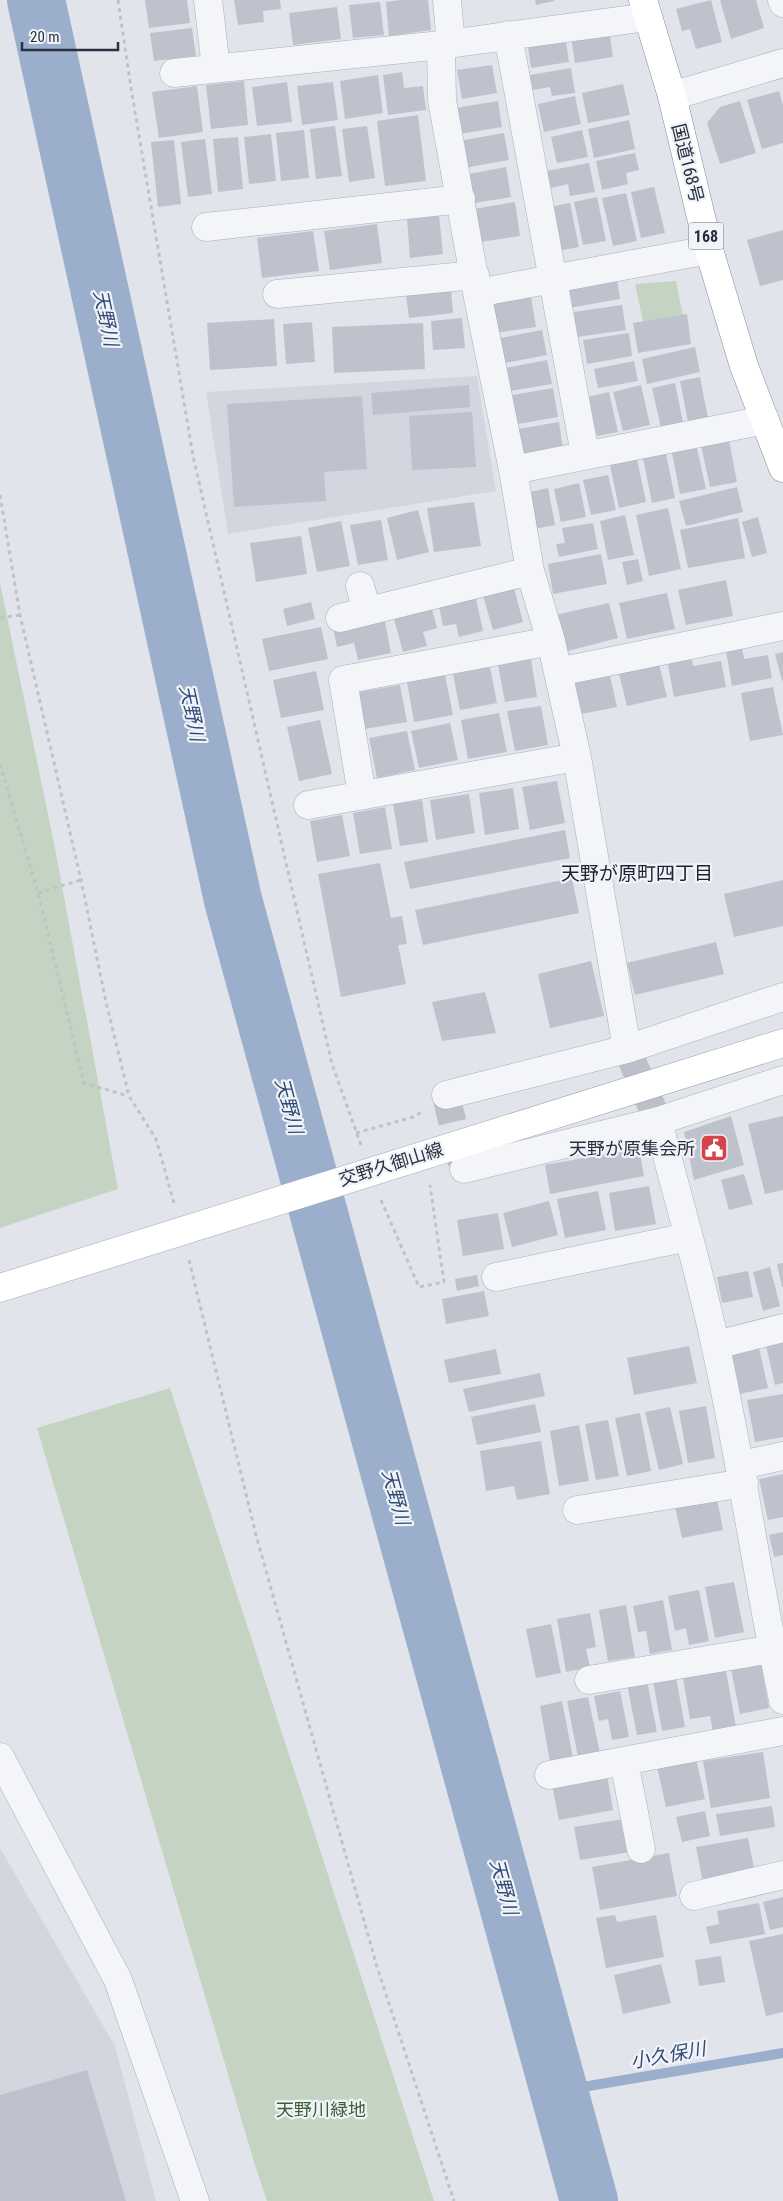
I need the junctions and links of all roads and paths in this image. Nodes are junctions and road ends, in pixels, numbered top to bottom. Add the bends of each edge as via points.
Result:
1 (118, 0) edge
2 (208, 0) edge
3 (447, 0) edge
4 (646, 8) edge
5 (508, 35) junction
6 (446, 45) junction
7 (783, 63) edge
8 (216, 68) junction
9 (174, 73) dead end
10 (672, 96) junction
11 (461, 199) junction
12 (206, 227) dead end
13 (709, 250) junction
14 (552, 279) junction
15 (476, 284) junction
16 (277, 294) dead end
17 (765, 420) junction
18 (585, 454) junction
19 (783, 468) edge
20 (513, 470) junction
21 (0, 495) edge
22 (530, 571) junction
23 (20, 615) junction
24 (0, 618) edge
25 (340, 618) dead end
26 (783, 626) edge
27 (551, 641) junction
28 (558, 672) junction
29 (577, 757) junction
30 (0, 764) edge
31 (362, 795) junction
32 (308, 805) dead end
33 (81, 880) junction
34 (38, 893) junction
35 (783, 997) edge
36 (783, 1043) edge
37 (627, 1049) junction
38 (783, 1080) edge
39 (446, 1095) dead end
40 (129, 1096) junction
41 (413, 1117) dead end
42 (658, 1121) junction
43 (464, 1169) joint
44 (363, 1173) junction
45 (192, 1228) junction
46 (688, 1237) junction
47 (496, 1277) dead end
48 (0, 1288) edge
49 (783, 1328) edge
50 (716, 1346) junction
51 (783, 1456) edge
52 (742, 1474) junction
53 (577, 1510) dead end
54 (775, 1638) edge
55 (589, 1680) dead end
56 (783, 1700) edge
57 (783, 1731) edge
58 (0, 1756) edge
59 (624, 1761) junction
60 (549, 1775) dead end
61 (641, 1850) dead end
62 (783, 1875) edge
63 (694, 1896) dead end
64 (196, 2201) edge
65 (454, 2201) edge

1 - 41 path via 193,456 332,1064 356,1133
2 - 8 street
3 - 6 street
4 - 5 street
4 - 10 main road, 国道168号 / 168
5 - 6 street
5 - 14 street
6 - 8 street
6 - 11 street via 442,100
7 - 10 street
8 - 9 street
10 - 13 main road, 国道168号 / 168
11 - 12 street
11 - 15 street
13 - 14 street
13 - 17 main road, 国道168号 / 168 via 744,366
14 - 15 street
14 - 18 street
15 - 16 street
15 - 20 street
17 - 18 street
17 - 19 main road, 国道168号 / 168
18 - 20 street
20 - 22 street
21 - 23 path
22 - 25 street via 363,598
22 - 27 street
23 - 24 path
23 - 33 path
26 - 28 street
27 - 28 street
27 - 31 street via 343,680
28 - 29 street
29 - 31 street
29 - 37 street
30 - 34 path
31 - 32 street
33 - 34 path
33 - 40 path
34 - 40 path via 84,1083
35 - 37 street
36 - 44 main road, 交野久御山線
37 - 39 street
38 - 42 street
40 - 45 path via 156,1139
42 - 43 street
42 - 46 street
43 - 44 path via 429,1179 444,1282 419,1287
44 - 45 main road, 交野久御山線
45 - 48 main road, 交野久御山線
45 - 65 path via 256,1535 377,1967
46 - 47 street
46 - 50 street
49 - 50 street
50 - 52 street
51 - 52 street
52 - 53 street
52 - 54 street
54 - 55 street
54 - 56 street
57 - 59 street
58 - 64 street via 118,1980
59 - 60 street
59 - 61 street
62 - 63 street

